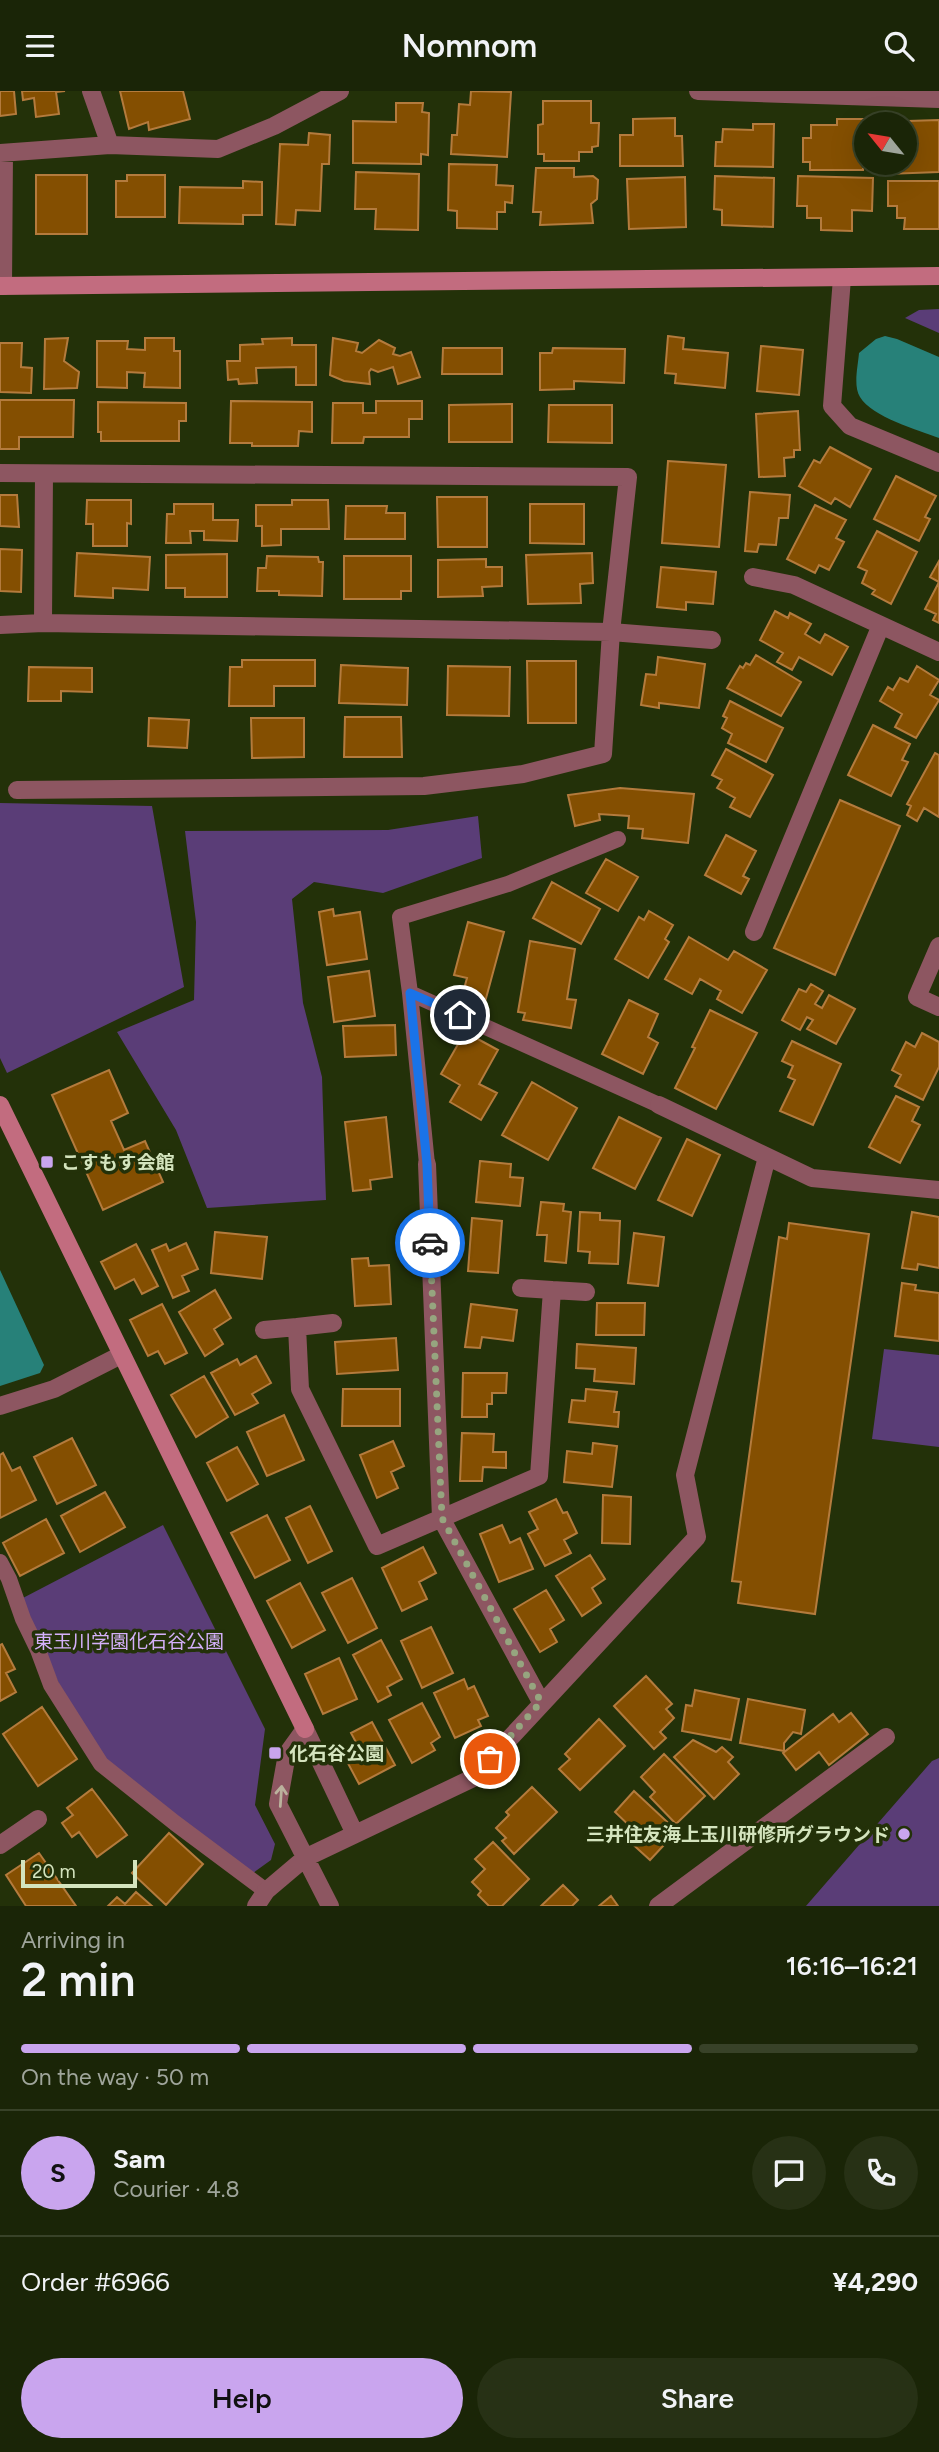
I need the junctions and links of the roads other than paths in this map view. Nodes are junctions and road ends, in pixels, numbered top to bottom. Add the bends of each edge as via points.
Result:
1 (92, 91) edge
2 (340, 91) edge
3 (698, 91) edge
4 (737, 92) edge
5 (939, 99) edge
6 (110, 145) junction
7 (2, 153) edge
8 (939, 276) edge
9 (842, 278) junction
10 (1, 286) edge
11 (939, 463) edge
12 (0, 473) edge
13 (44, 474) junction
14 (753, 577) dead end
15 (43, 623) junction
16 (0, 625) edge
17 (881, 625) junction
18 (611, 632) junction
19 (712, 640) dead end
20 (939, 652) edge
21 (17, 790) dead end
22 (618, 839) dead end
23 (754, 932) dead end
24 (939, 946) edge
25 (410, 993) junction
26 (939, 1007) edge
27 (0, 1105) edge
28 (659, 1105) joint
29 (767, 1157) junction
30 (427, 1164) joint
31 (939, 1190) edge
32 (521, 1288) dead end
33 (552, 1290) junction
34 (586, 1292) dead end
35 (333, 1323) dead end
36 (297, 1327) junction
37 (264, 1330) dead end
38 (121, 1355) junction
39 (0, 1406) edge
40 (442, 1518) junction
41 (0, 1562) edge
42 (541, 1702) junction
43 (305, 1729) junction
44 (886, 1737) dead end
45 (38, 1819) dead end
46 (355, 1834) junction
47 (0, 1845) edge
48 (305, 1858) junction
49 (261, 1899) edge
50 (330, 1906) edge
51 (658, 1906) edge

1 - 6 street
2 - 6 street via 218,149
3 - 4 street
4 - 5 street
6 - 7 street
7 - 10 street
8 - 9 street
9 - 10 street
9 - 11 street via 832,406 850,426
12 - 13 street
13 - 15 street
13 - 18 street via 628,477
14 - 17 street via 794,585
15 - 16 street
15 - 18 street
17 - 20 street
17 - 23 street
18 - 19 street
18 - 21 street via 603,754 523,774 424,786
22 - 25 lane via 508,884 400,917
24 - 26 street via 917,997
25 - 28 lane
25 - 30 lane
27 - 38 street
28 - 29 street
29 - 31 street via 812,1178
29 - 42 street via 685,1475 697,1537
30 - 40 street
32 - 33 street
33 - 34 street
33 - 40 street via 539,1476
35 - 36 street
36 - 37 street
36 - 40 street via 300,1389 377,1546
38 - 39 street via 54,1389
38 - 43 street
40 - 42 street
41 - 49 lane via 51,1685 101,1764
42 - 46 street via 473,1778
43 - 46 street
48 -> 43 street via 278,1804 287,1754
44 - 51 street
45 - 47 street
46 - 48 street
48 - 49 street
48 - 50 street

